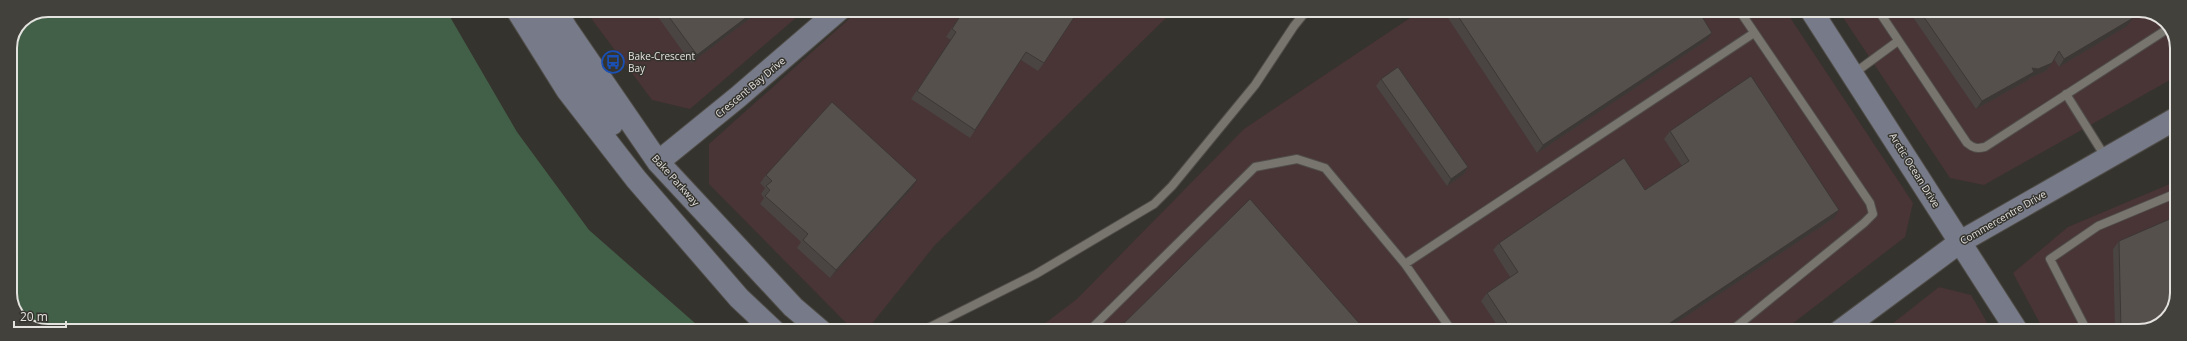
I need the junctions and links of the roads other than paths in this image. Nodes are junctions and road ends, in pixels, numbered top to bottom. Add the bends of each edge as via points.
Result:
1 (521, 17) edge
2 (540, 17) edge
3 (560, 17) edge
4 (831, 17) edge
5 (1301, 17) edge
6 (1744, 17) edge
7 (1816, 17) edge
8 (1883, 17) edge
9 (2165, 31) edge
10 (1754, 33) junction
11 (1898, 41) junction
12 (1854, 74) junction
13 (2066, 94) junction
14 (2170, 122) edge
15 (2106, 159) junction
16 (658, 162) junction
17 (2170, 196) edge
18 (1960, 242) junction
19 (1405, 264) junction
20 (767, 324) edge
21 (813, 324) edge
22 (936, 324) edge
23 (1096, 324) edge
24 (1447, 324) edge
25 (1740, 324) edge
26 (1849, 324) edge
27 (2013, 324) edge
28 (2083, 324) edge

1 - 20 main road via 567,90 636,179 739,298
2 - 16 main road via 573,70 620,136 648,162
3 - 16 main road, Bake Parkway
4 - 16 main road, Crescent Bay Drive
5 - 22 lane via 1255,85 1172,186 1154,204 1036,274
6 - 10 lane
7 - 12 main road, Arctic Ocean Drive
8 - 11 lane
9 - 13 lane
10 - 19 lane
10 - 25 lane via 1870,203 1873,214
11 - 12 lane
11 - 13 lane via 1972,147 1985,147
12 - 18 main road, Arctic Ocean Drive
13 - 15 lane
14 - 15 main road, Commercentre Drive
15 - 18 main road, Commercentre Drive
16 - 21 main road, Bake Parkway via 793,307
17 - 28 lane via 2098,226 2050,259
18 - 26 main road, Commercentre Drive
18 - 27 main road, Arctic Ocean Drive
19 - 23 lane via 1325,168 1297,159 1255,168
19 - 24 lane

